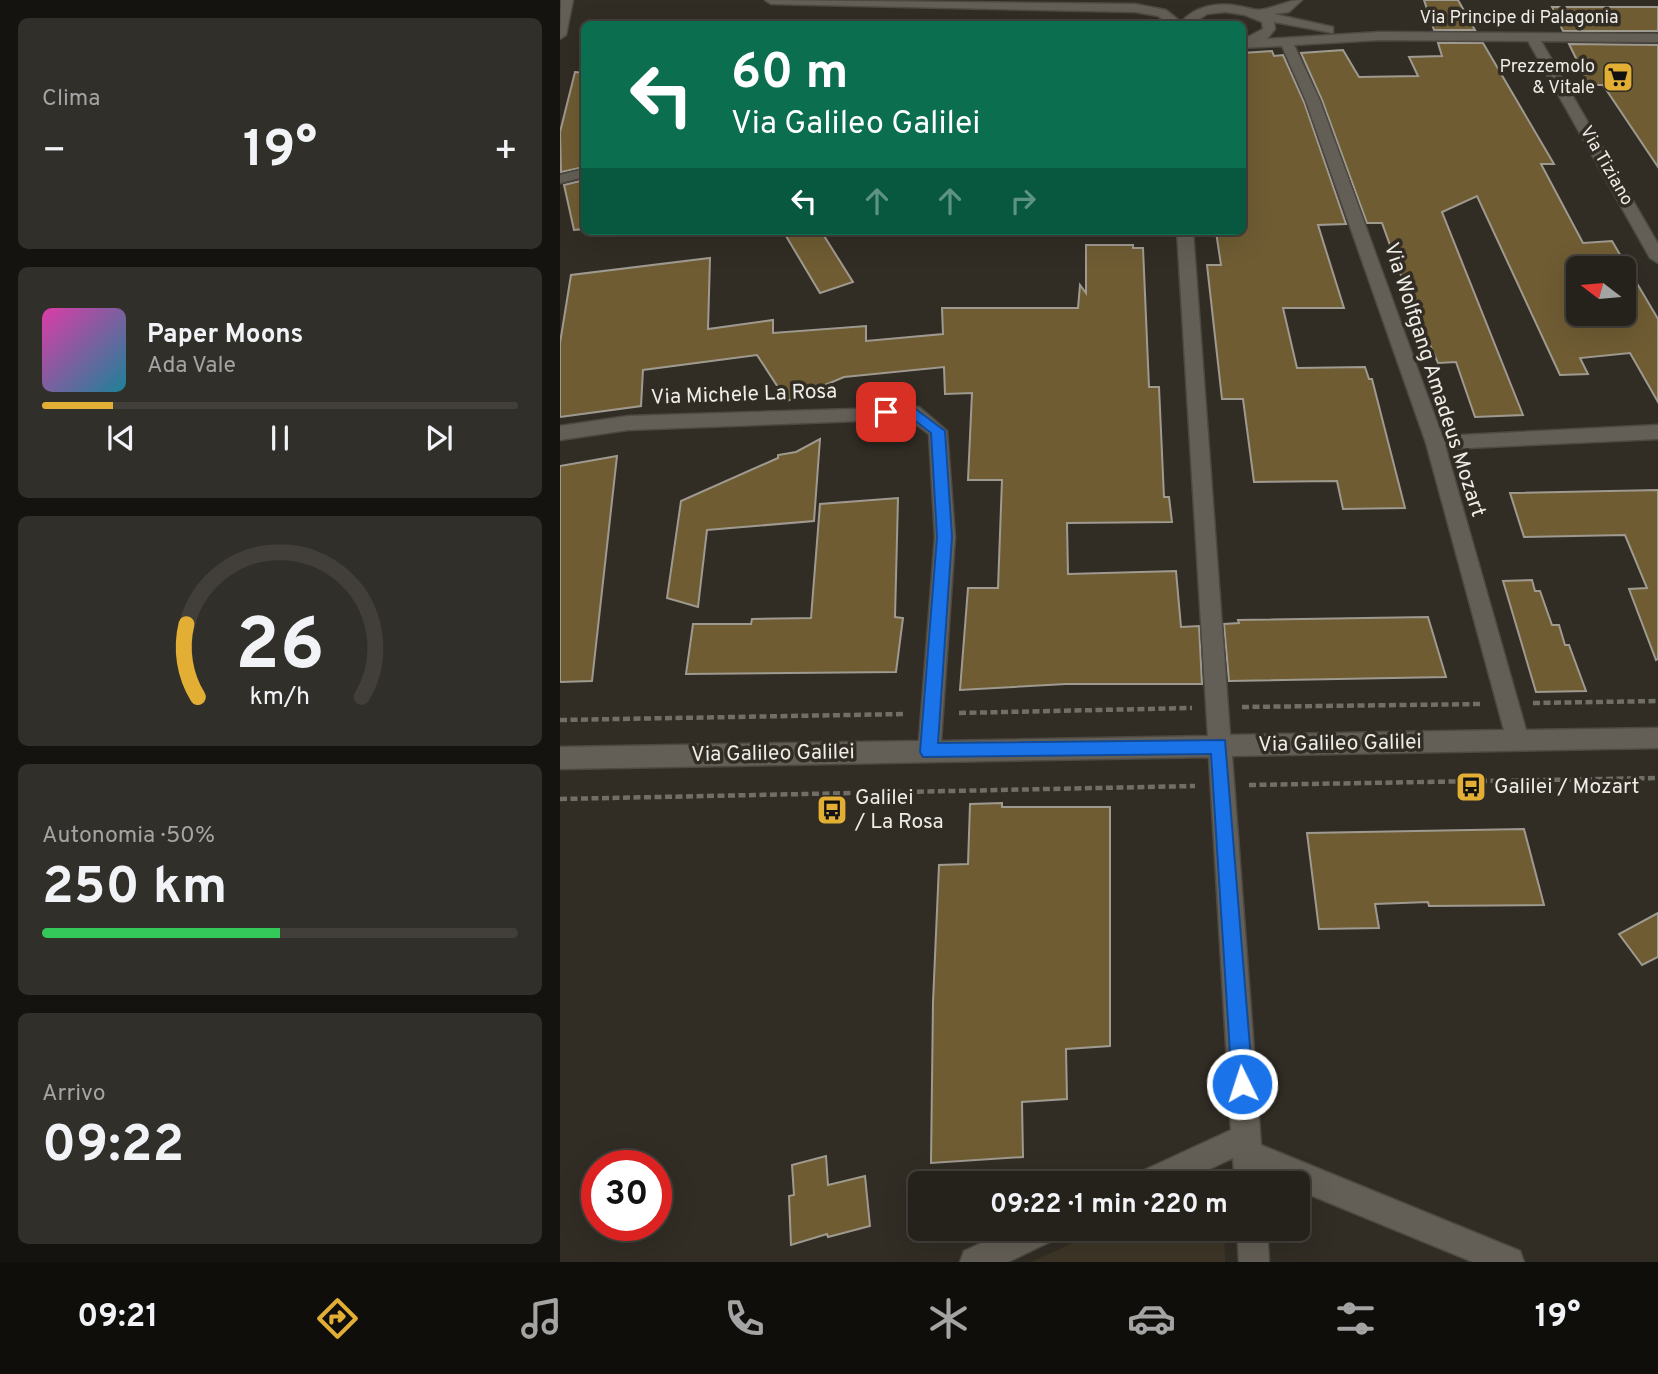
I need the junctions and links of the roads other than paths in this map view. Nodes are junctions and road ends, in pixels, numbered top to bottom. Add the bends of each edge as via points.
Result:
1 (567, 0) edge
2 (771, 0) edge
3 (1296, 0) edge
4 (1113, 7) junction
5 (1227, 9) junction
6 (1250, 12) junction
7 (1172, 21) edge
8 (1189, 21) edge
9 (560, 34) edge
10 (1380, 36) junction
11 (1533, 38) junction
12 (1658, 38) edge
13 (1286, 41) junction
14 (1246, 42) edge
15 (1246, 43) edge
16 (581, 174) edge
17 (560, 179) edge
18 (1185, 235) edge
19 (1652, 239) edge
20 (1658, 258) edge
21 (1658, 432) edge
22 (560, 433) edge
23 (1436, 443) junction
24 (1658, 738) edge
25 (1518, 740) junction
26 (1219, 746) junction
27 (929, 752) junction
28 (560, 758) edge
29 (1247, 1146) junction
30 (1180, 1171) edge
31 (1248, 1171) edge
32 (1020, 1241) edge
33 (1253, 1241) edge
34 (975, 1262) edge
35 (1254, 1262) edge
36 (1509, 1262) edge

1 - 9 street
2 - 4 street
3 - 6 street via 1274,12
4 - 5 street
4 - 7 street via 1162,13
5 - 6 street
5 - 8 street via 1196,14
6 - 10 street, Via Principe di Palagonia
6 - 14 street via 1268,20 1269,29
10 - 11 street, Via Principe di Palagonia
10 - 13 street, Via Principe di Palagonia
11 - 12 street, Via Principe di Palagonia
11 - 19 street, Via Tiziano
13 - 15 street, Via Principe di Palagonia
13 - 23 street, Via Wolfgang Amadeus Mozart via 1317,114
16 - 17 street
18 - 26 street
19 - 20 street, Via Tiziano
21 - 23 street
22 - 27 street, Via Michele La Rosa via 628,423 913,412 938,431 945,537
23 - 25 street, Via Wolfgang Amadeus Mozart
24 - 25 street, Via Galileo Galilei
25 - 26 street, Via Galileo Galilei
26 - 27 street, Via Galileo Galilei
26 - 29 street
27 - 28 street, Via Galileo Galilei
29 - 30 street
29 - 31 street
29 - 36 street
32 - 34 street
33 - 35 street

